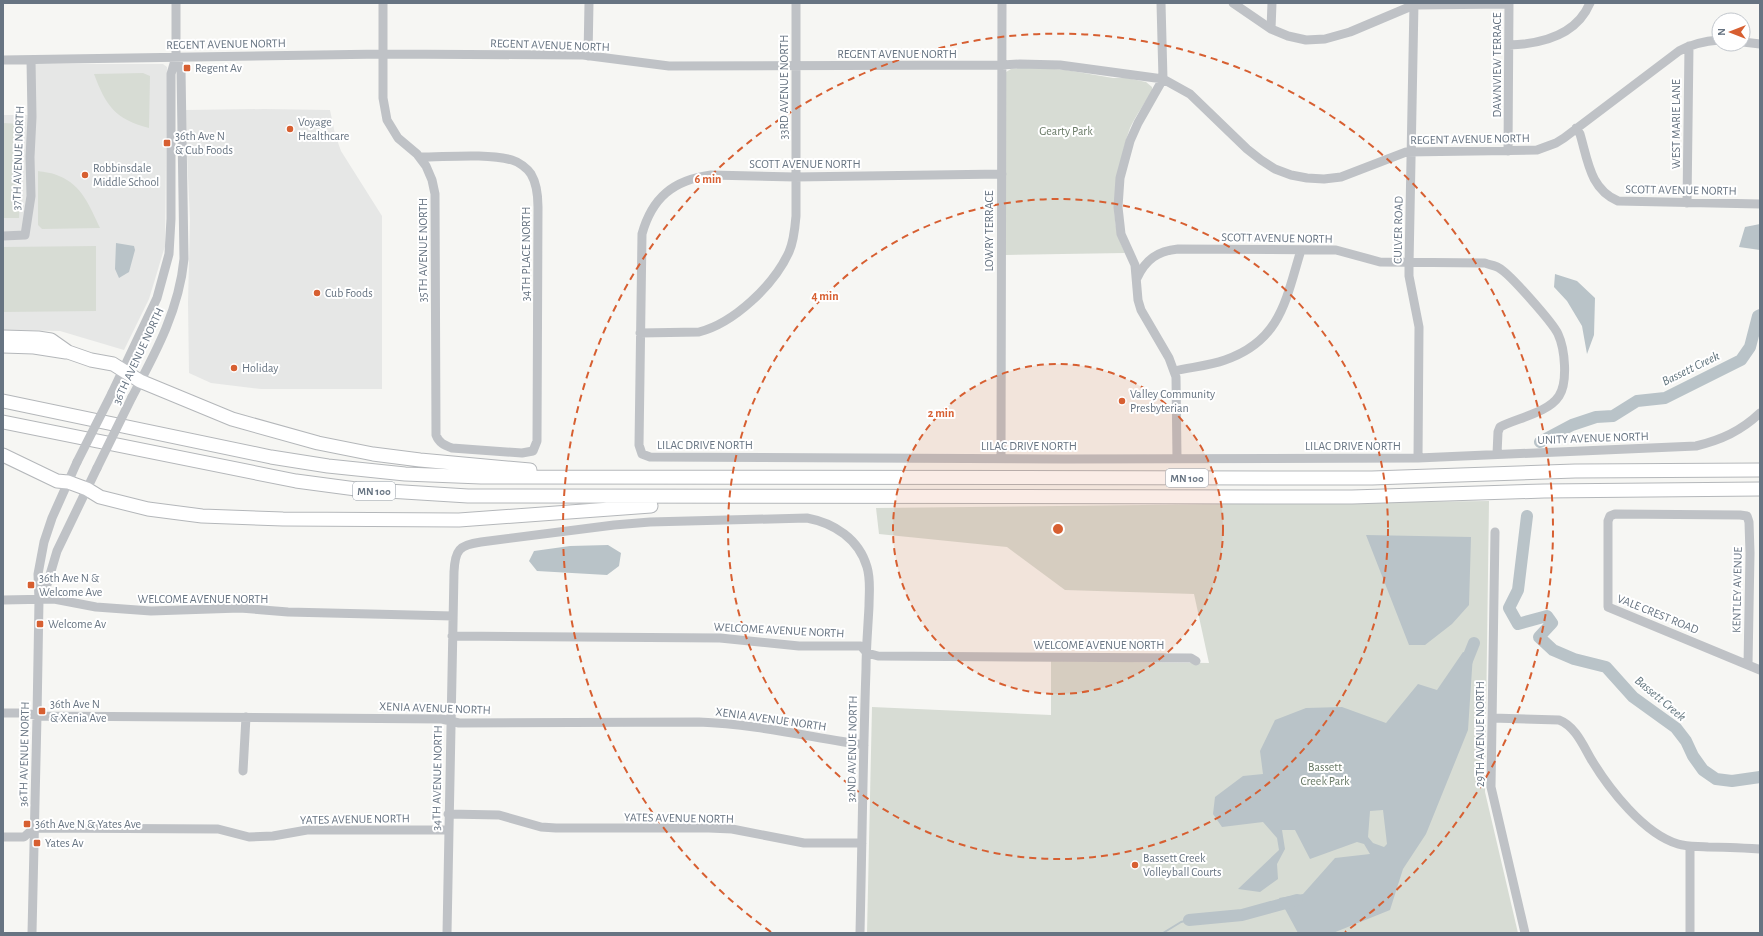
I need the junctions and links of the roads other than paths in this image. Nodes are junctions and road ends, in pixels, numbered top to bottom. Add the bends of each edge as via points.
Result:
1 (176, 3) edge
2 (383, 3) edge
3 (589, 3) edge
4 (796, 3) edge
5 (1002, 3) edge
6 (1161, 3) edge
7 (1232, 3) edge
8 (1272, 3) edge
9 (1509, 3) edge
10 (1590, 3) edge
11 (1414, 4) edge
12 (1271, 29) junction
13 (1711, 41) edge
14 (1509, 45) junction
15 (1689, 46) junction
16 (384, 54) junction
17 (588, 56) junction
18 (176, 57) junction
19 (3, 60) edge
20 (31, 60) junction
21 (1002, 65) junction
22 (796, 66) junction
23 (1163, 79) junction
24 (1576, 128) junction
25 (1412, 151) junction
26 (1508, 151) junction
27 (420, 157) junction
28 (1002, 174) junction
29 (795, 177) junction
30 (1687, 203) junction
31 (1760, 204) edge
32 (3, 236) edge
33 (1300, 250) junction
34 (1409, 262) junction
35 (1137, 278) junction
36 (640, 333) junction
37 (3, 337) edge
38 (3, 346) edge
39 (68, 352) junction
40 (1174, 370) junction
41 (122, 371) junction
42 (140, 381) junction
43 (3, 401) edge
44 (1760, 413) edge
45 (3, 422) edge
46 (533, 451) joint
47 (642, 454) joint
48 (1497, 454) junction
49 (3, 455) edge
50 (1001, 458) junction
51 (1177, 458) junction
52 (1418, 458) junction
53 (1760, 470) edge
54 (613, 478) junction
55 (68, 482) junction
56 (87, 489) junction
57 (1760, 489) edge
58 (752, 497) junction
59 (1610, 516) joint
60 (1495, 532) dead end
61 (457, 553) joint
62 (1750, 553) junction
63 (1760, 553) edge
64 (3, 600) edge
65 (39, 600) junction
66 (453, 616) junction
67 (452, 636) junction
68 (867, 652) junction
69 (1196, 661) dead end
70 (1748, 665) junction
71 (1760, 670) edge
72 (3, 713) edge
73 (37, 716) junction
74 (246, 717) junction
75 (1492, 718) junction
76 (450, 721) junction
77 (864, 745) junction
78 (243, 771) dead end
79 (448, 814) junction
80 (34, 828) junction
81 (448, 830) junction
82 (3, 837) edge
83 (862, 843) junction
84 (1690, 847) junction
85 (1760, 848) edge
86 (32, 933) edge
87 (447, 933) edge
88 (860, 933) edge
89 (1525, 933) edge
90 (1690, 933) edge

1 - 18 street, 36TH AVENUE NORTH
2 - 16 street, 35TH AVENUE NORTH
3 - 17 street
4 - 22 street, 33RD AVENUE NORTH
5 - 21 street, LOWRY TERRACE
6 - 23 street
7 - 12 street
8 - 12 street
9 - 11 street
9 - 14 street, DAWNVIEW TERRACE
10 - 14 street via 1574,25 1556,37 1534,43
11 - 12 street via 1350,32 1325,39 1296,38
11 - 25 street, CULVER ROAD
13 - 15 street, REGENT AVENUE NORTH
14 - 26 street, DAWNVIEW TERRACE
15 - 24 street, REGENT AVENUE NORTH
15 - 30 street, WEST MARIE LANE
16 - 17 street, REGENT AVENUE NORTH
16 - 18 street, REGENT AVENUE NORTH
16 - 27 street, 35TH AVENUE NORTH via 387,120 398,138
17 - 22 street, REGENT AVENUE NORTH via 669,66
18 - 20 street, REGENT AVENUE NORTH
18 - 41 street, 36TH AVENUE NORTH via 171,74 169,254 156,298
18 - 42 street, 36TH AVENUE NORTH via 181,70 184,259 175,307
19 - 20 street, REGENT AVENUE NORTH
20 - 32 street, 37TH AVENUE NORTH via 31,196 25,236
21 - 22 street, REGENT AVENUE NORTH
21 - 23 street, REGENT AVENUE NORTH via 1060,65
21 - 28 street, LOWRY TERRACE
22 - 29 street, 33RD AVENUE NORTH
23 - 25 street, REGENT AVENUE NORTH via 1190,94 1252,153 1291,175 1324,179 1341,177
23 - 35 street via 1130,141 1119,189 1118,220 1121,234 1135,265
24 - 26 street, REGENT AVENUE NORTH via 1546,147 1537,150
24 - 30 street, SCOTT AVENUE NORTH via 1595,182 1609,197 1629,203
25 - 26 street, REGENT AVENUE NORTH
25 - 34 street, CULVER ROAD
27 - 46 street, 35TH AVENUE NORTH via 436,194 435,428 439,441 444,446 452,448 522,453
27 - 46 street, 34TH PLACE NORTH via 490,157 513,160 522,165 535,182 538,196 537,441
28 - 29 street, SCOTT AVENUE NORTH
28 - 50 street, LOWRY TERRACE
29 - 36 street, 33RD AVENUE NORTH via 794,234 789,251 771,281 735,314 708,330 690,333
29 - 36 street, SCOTT AVENUE NORTH via 697,177 671,188 661,198 649,214 642,234
30 - 31 street, SCOTT AVENUE NORTH
33 - 34 street, SCOTT AVENUE NORTH via 1336,250 1380,262
33 - 35 street, SCOTT AVENUE NORTH via 1168,250 1158,253 1149,260
33 - 40 street via 1283,307 1266,335 1254,346 1224,361
34 - 48 street, SCOTT AVENUE NORTH via 1485,263 1499,268 1553,326 1562,345 1564,378 1559,396 1545,408 1500,427
34 - 52 street, CULVER ROAD via 1409,276 1419,327
35 - 40 street via 1141,310
36 - 47 street, SCOTT AVENUE NORTH via 639,445
37 - 39 highway via 51,340
38 - 39 highway
39 - 41 highway via 114,364
40 - 51 street
41 - 42 highway
41 - 55 street, 36TH AVENUE NORTH, bridge
42 - 54 highway via 232,418 337,447 420,460
42 - 56 street, 36TH AVENUE NORTH, bridge
43 - 54 highway, MN 100 via 271,457 328,466 412,475
44 - 48 street, UNITY AVENUE NORTH via 1749,424 1730,435 1696,446
45 - 58 highway, MN 100 via 282,478 356,489 468,496
47 - 50 street, LILAC DRIVE NORTH via 650,457
48 - 52 street, UNITY AVENUE NORTH
49 - 55 highway via 57,481
50 - 51 street, LILAC DRIVE NORTH
51 - 52 street, LILAC DRIVE NORTH
53 - 54 highway, MN 100 via 1576,470 1372,478
55 - 56 highway
55 - 65 street, 36TH AVENUE NORTH via 43,546 38,574
56 - 58 highway via 100,497 164,511 222,517 283,519 459,520 634,506 694,505
56 - 65 street, 36TH AVENUE NORTH via 57,551 46,588
57 - 58 highway, MN 100 via 1560,490 1352,497
59 - 62 street, KENTLEY AVENUE via 1747,516
59 - 70 street, VALE CREST ROAD via 1608,607
60 - 75 street, 29TH AVENUE NORTH
61 - 66 street, 34TH AVENUE NORTH via 454,566
61 - 68 street, 32ND AVENUE NORTH via 462,547 473,543 614,524 807,518 823,521 850,538 860,550 867,566
62 - 63 street
62 - 70 street, KENTLEY AVENUE
64 - 65 street, WELCOME AVENUE NORTH
65 - 66 street, WELCOME AVENUE NORTH via 119,610 240,608 288,612
65 - 73 street, 36TH AVENUE NORTH
66 - 67 street, 34TH AVENUE NORTH
67 - 68 street, WELCOME AVENUE NORTH via 720,638 799,646 861,646
67 - 76 street, 34TH AVENUE NORTH
68 - 69 street, WELCOME AVENUE NORTH via 878,656 1191,658
68 - 77 street, 32ND AVENUE NORTH
70 - 71 street, VALE CREST ROAD
72 - 73 street, XENIA AVENUE NORTH via 27,712
73 - 74 street, XENIA AVENUE NORTH
73 - 80 street, 36TH AVENUE NORTH
74 - 76 street, XENIA AVENUE NORTH
74 - 78 street
75 - 84 street via 1566,722 1575,732 1606,784 1648,827 1668,841
75 - 89 street, 29TH AVENUE NORTH via 1491,787
76 - 77 street, XENIA AVENUE NORTH via 730,723
76 - 79 street, 34TH AVENUE NORTH
77 - 83 street, 32ND AVENUE NORTH
79 - 81 street, 34TH AVENUE NORTH
79 - 83 street, YATES AVENUE NORTH via 499,815 549,828 732,829 804,843
80 - 81 street, YATES AVENUE NORTH via 218,829 249,837 307,830
80 - 82 street, YATES AVENUE NORTH via 24,837
80 - 86 street, 36TH AVENUE NORTH
81 - 87 street, 34TH AVENUE NORTH
83 - 88 street, 32ND AVENUE NORTH
84 - 85 street
84 - 90 street

